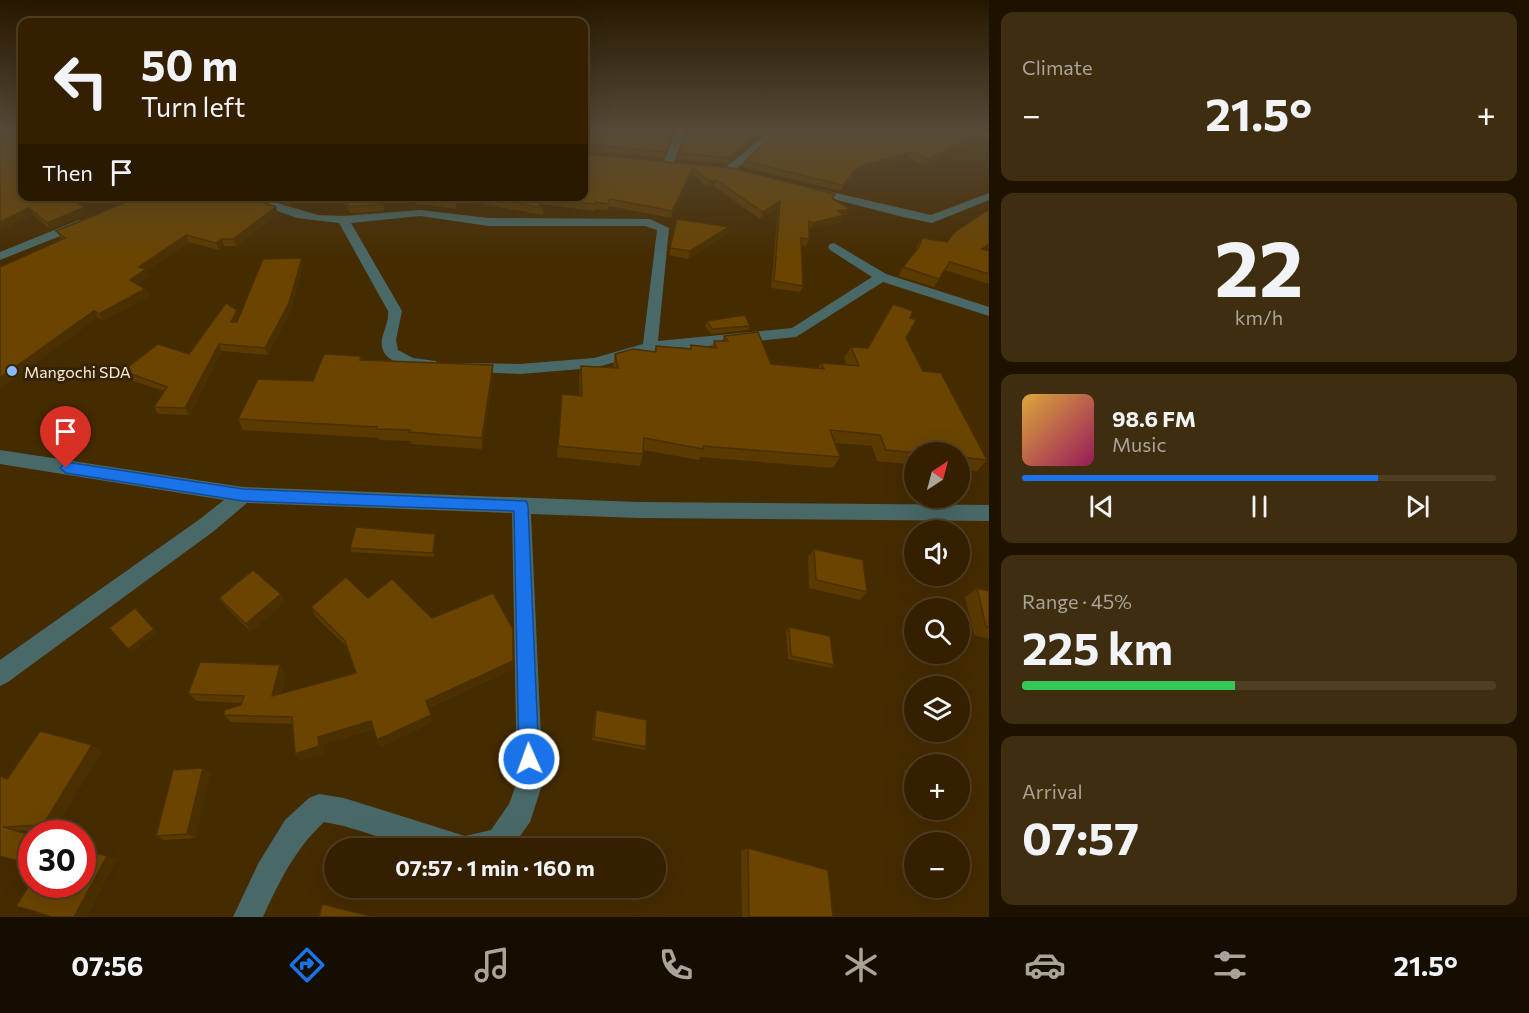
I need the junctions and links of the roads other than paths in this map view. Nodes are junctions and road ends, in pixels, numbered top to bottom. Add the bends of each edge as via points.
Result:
1 (799, 187) edge
2 (989, 196) edge
3 (256, 201) edge
4 (94, 218) edge
5 (343, 220) junction
6 (834, 247) dead end
7 (0, 256) edge
8 (881, 278) junction
9 (989, 312) edge
10 (650, 347) junction
11 (0, 457) edge
12 (243, 495) junction
13 (521, 506) junction
14 (989, 513) edge
15 (0, 674) edge
16 (427, 838) edge
17 (502, 838) edge
18 (248, 917) edge

1 - 2 street via 932,219
3 - 5 street via 302,216
4 - 7 street
5 - 10 street via 395,311 388,343 397,357 426,365 520,369 594,363
5 - 10 street via 420,213 489,222 655,224 663,228
6 - 8 street
8 - 9 street
8 - 10 street via 796,332
11 - 12 street
12 - 13 street
12 - 15 street
13 - 14 street
13 - 17 street via 530,782 520,812
16 - 18 street via 319,808 295,830

